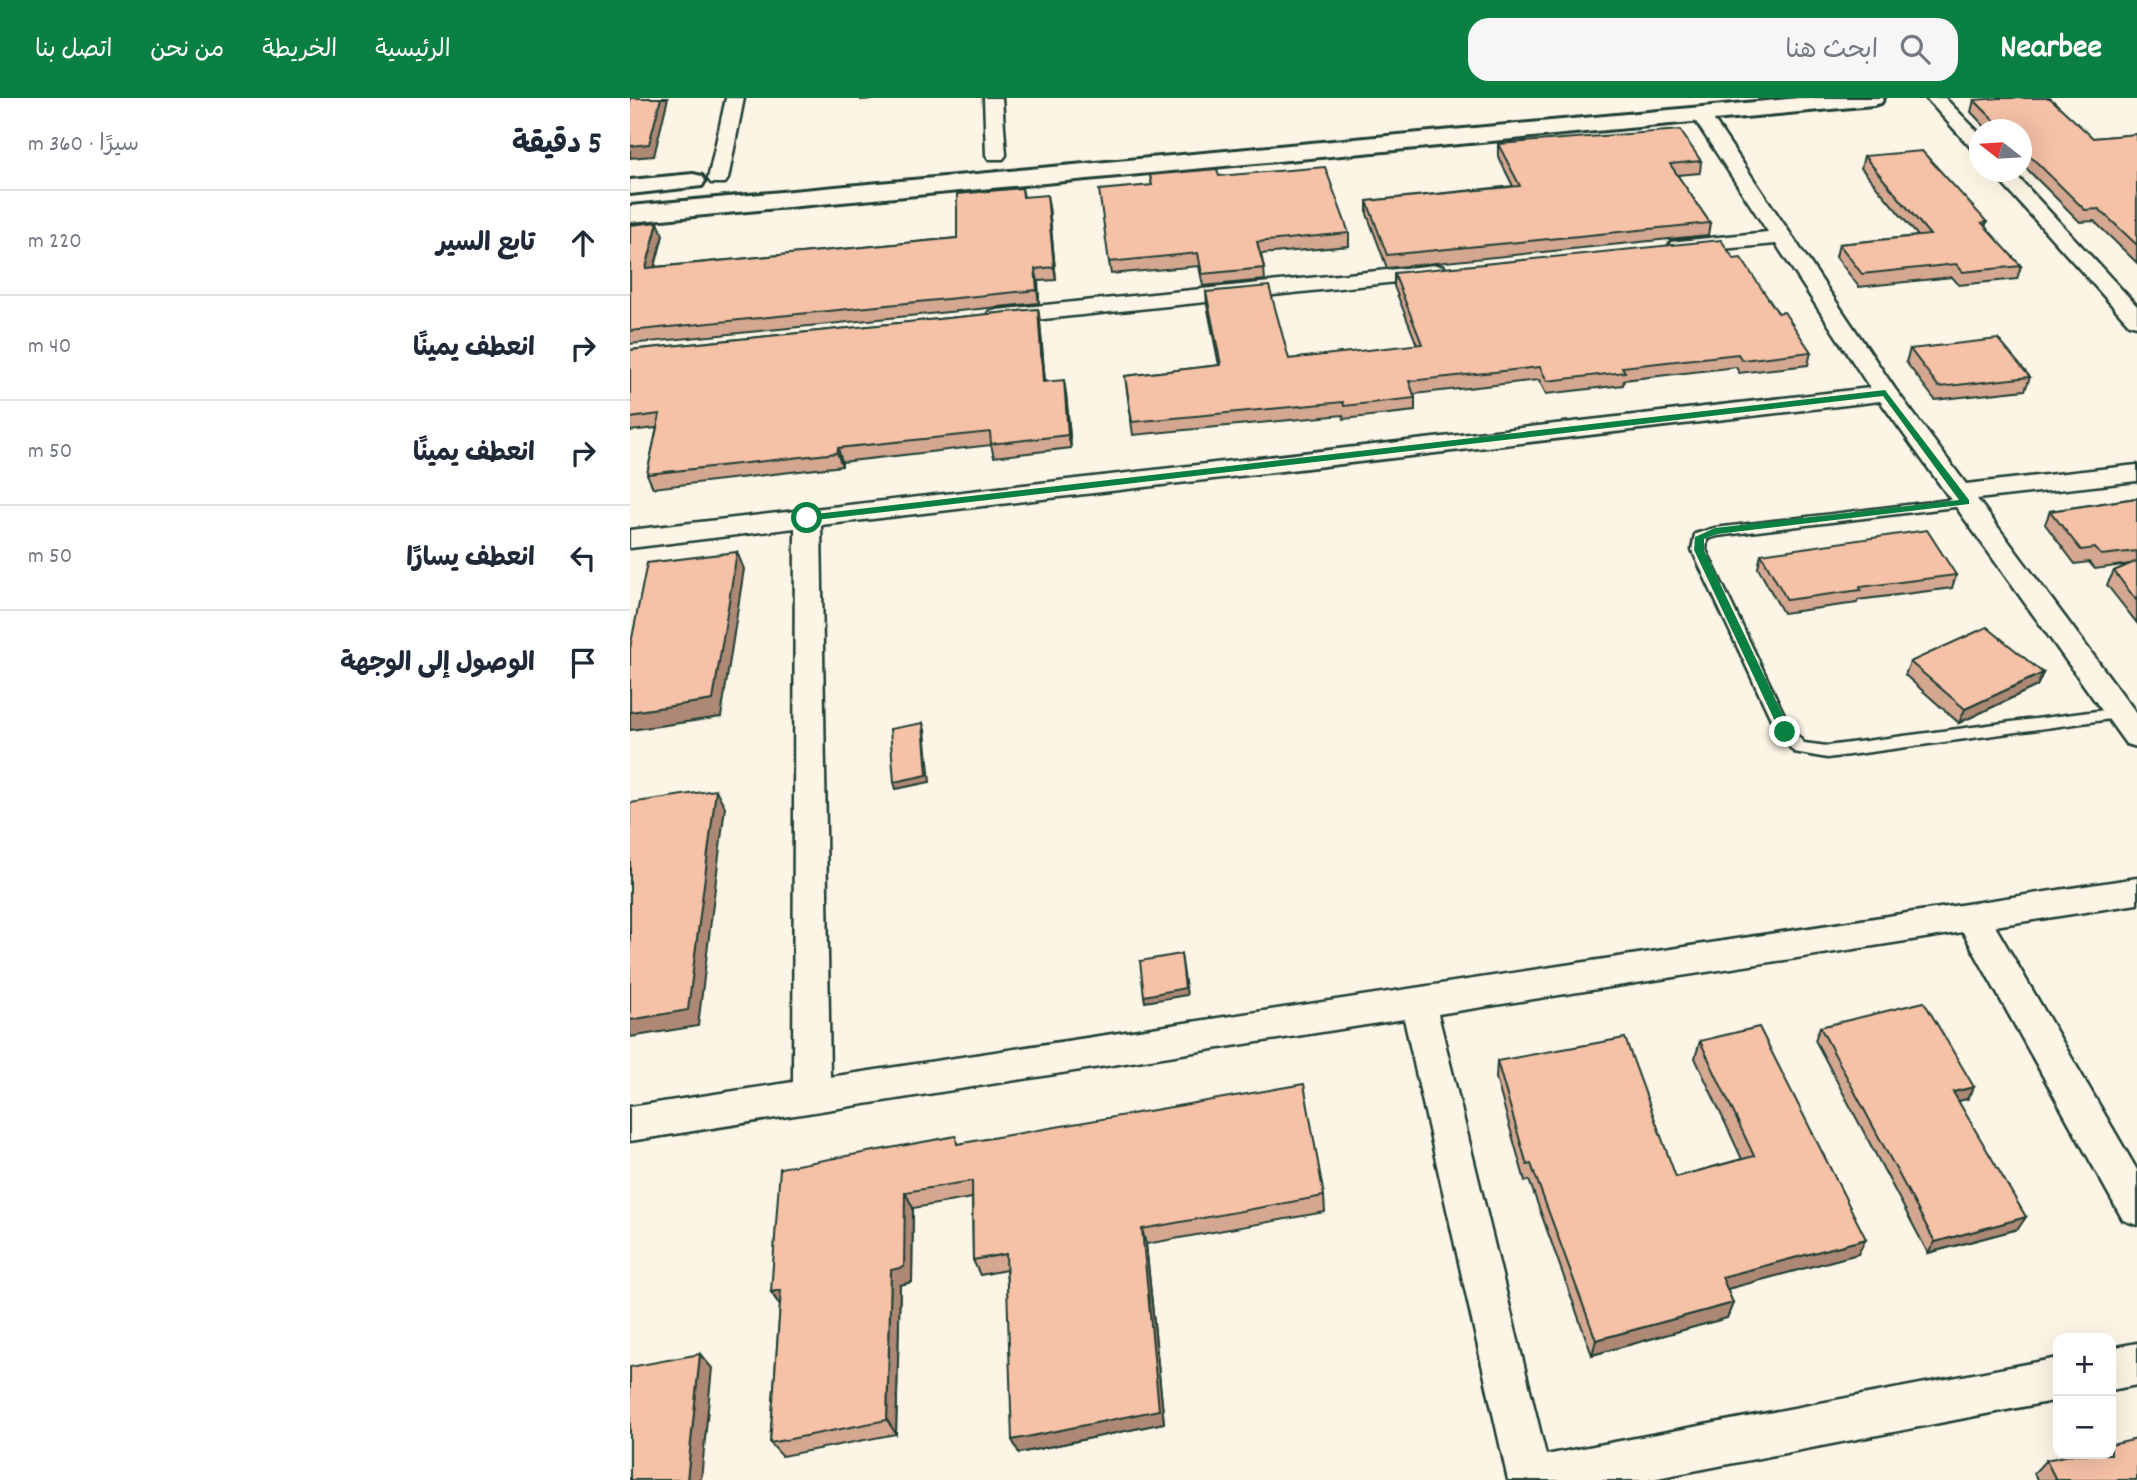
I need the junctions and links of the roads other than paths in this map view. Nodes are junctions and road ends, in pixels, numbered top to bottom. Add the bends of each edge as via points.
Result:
1 (735, 98) edge
2 (993, 98) edge
3 (1654, 98) edge
4 (1873, 98) edge
5 (1935, 98) edge
6 (1700, 114) junction
7 (1284, 130) dead end
8 (1969, 135) edge
9 (1024, 153) dead end
10 (996, 155) junction
11 (971, 157) dead end
12 (745, 177) dead end
13 (718, 179) junction
14 (2011, 182) edge
15 (630, 187) edge
16 (630, 214) edge
17 (1782, 237) junction
18 (1657, 249) edge
19 (1462, 269) edge
20 (977, 319) edge
21 (2137, 320) edge
22 (1885, 393) junction
23 (2137, 472) edge
24 (1962, 498) junction
25 (807, 518) junction
26 (630, 539) edge
27 (2120, 712) junction
28 (2137, 736) edge
29 (2137, 891) edge
30 (1972, 917) junction
31 (1418, 1003) junction
32 (812, 1096) junction
33 (630, 1124) edge
34 (2137, 1207) edge
35 (2137, 1364) edge
36 (2116, 1368) edge
37 (2053, 1380) edge
38 (1531, 1480) edge

1 - 13 street
2 - 10 street
3 - 7 street
4 - 6 street
5 - 8 street
6 - 16 street
6 - 17 street
9 - 10 street
10 - 11 street
12 - 13 street
13 - 15 street
14 - 21 street
17 - 18 street
17 - 22 street
19 - 20 street
22 - 24 street
22 - 25 street
23 - 24 street
24 - 27 street
24 - 27 lane via 1715,531 1700,537 1699,550 1785,732 1799,748 1828,752
25 - 26 street
25 - 32 street
27 - 28 street
29 - 30 street
30 - 31 street
30 - 34 street
31 - 32 street
31 - 38 street
32 - 33 street
35 - 36 street
37 - 38 street

